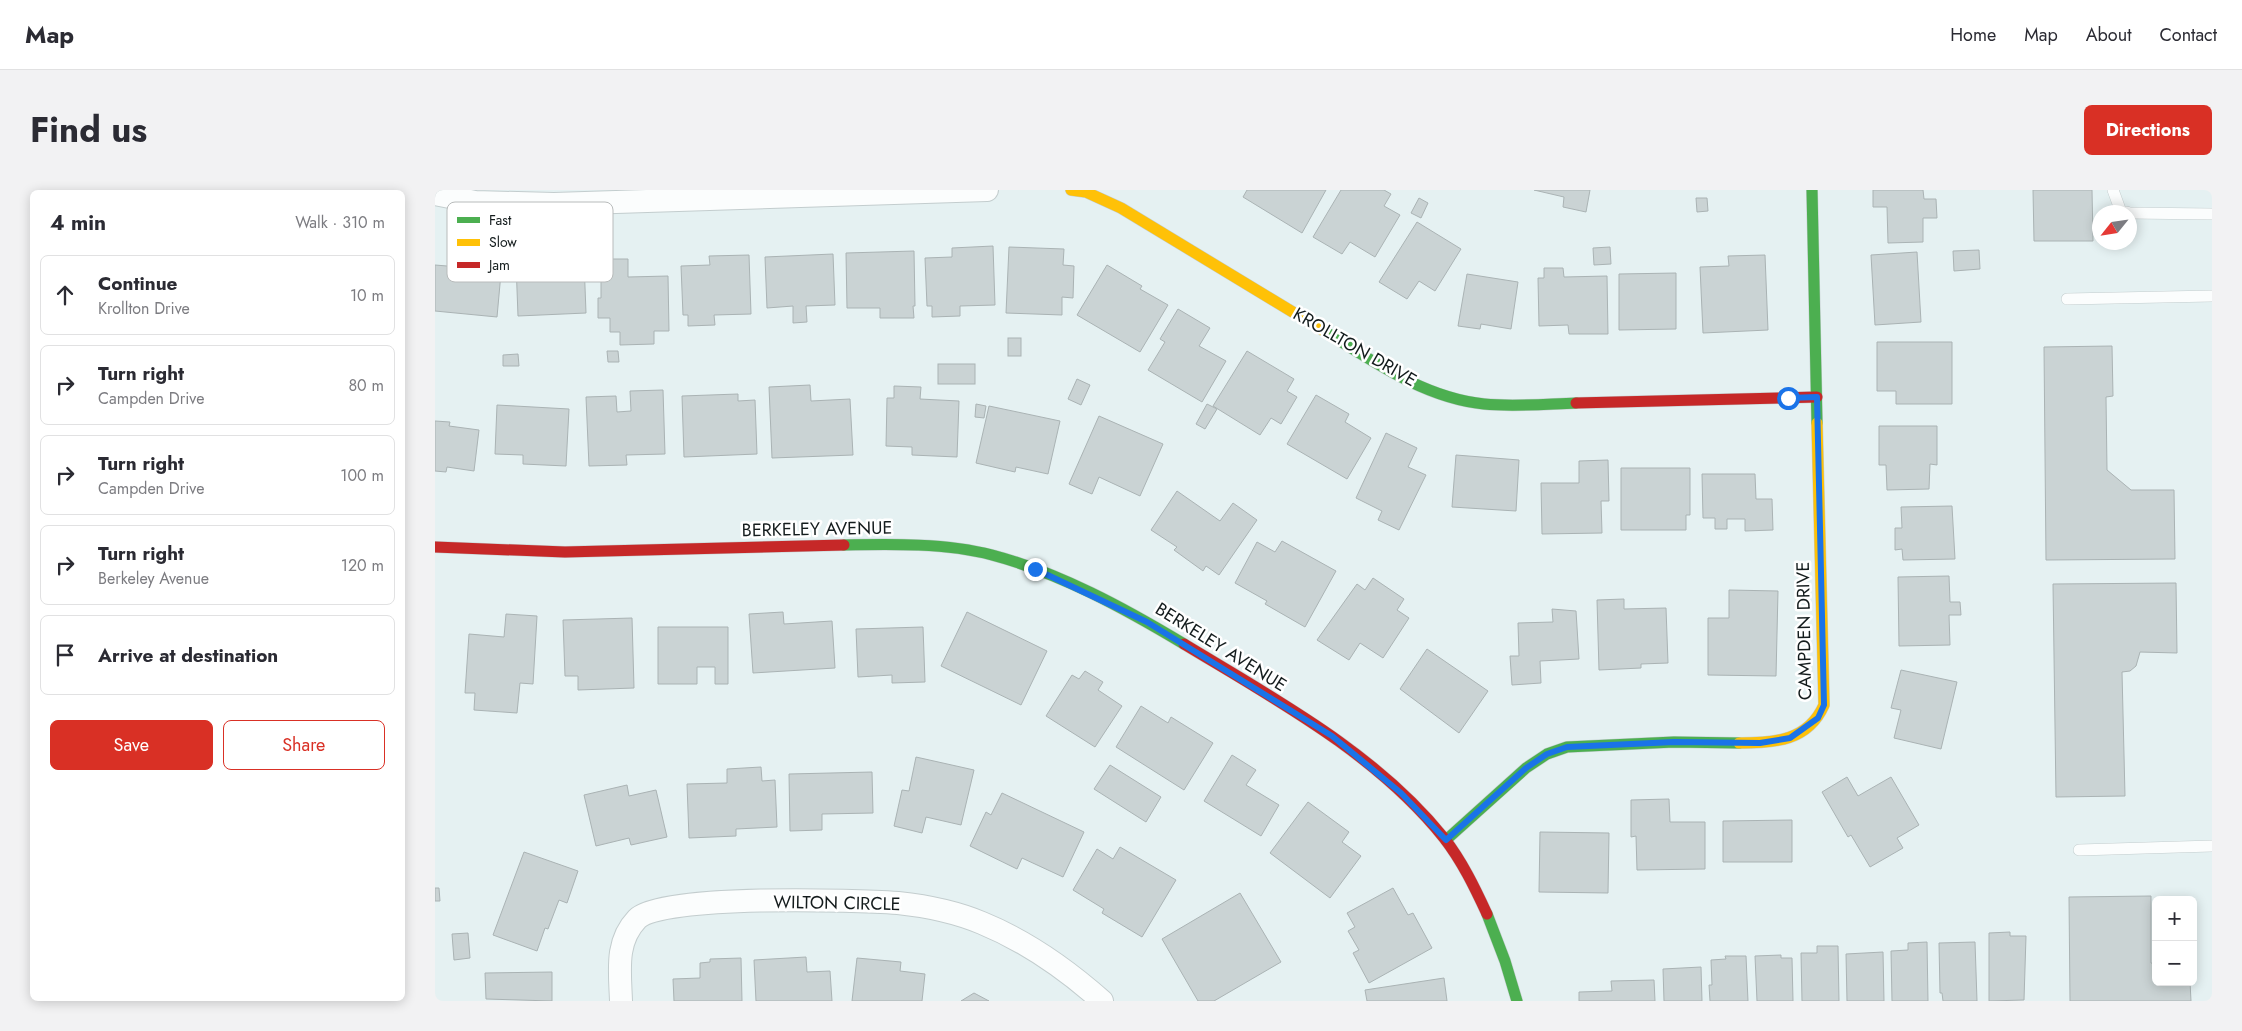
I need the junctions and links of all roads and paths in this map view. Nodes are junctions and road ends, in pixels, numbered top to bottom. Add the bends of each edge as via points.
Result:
1 (987, 190) edge
2 (1071, 190) edge
3 (1812, 190) edge
4 (2113, 190) edge
5 (435, 194) edge
6 (475, 202) edge
7 (613, 202) edge
8 (2118, 205) edge
9 (2137, 213) edge
10 (2212, 214) edge
11 (2212, 296) edge
12 (2067, 299) dead end
13 (1817, 397) junction
14 (435, 547) edge
15 (1446, 840) junction
16 (2212, 846) edge
17 (2079, 850) dead end
18 (621, 1001) edge
19 (1102, 1001) edge
20 (1517, 1001) edge

1 - 7 street
2 - 13 street, KROLLTON DRIVE via 1086,192 1121,208 1379,365 1418,385 1456,399 1485,404 1539,404
3 - 13 street, CAMPDEN DRIVE
4 - 8 lane
5 - 6 street
9 - 10 lane
11 - 12 lane
13 - 15 street, CAMPDEN DRIVE via 1824,705 1818,718 1790,738 1760,743 1674,742 1567,747 1547,754 1526,768
14 - 15 street, BERKELEY AVENUE via 528,553 884,543 988,554 1043,572 1147,622 1323,730 1401,793
15 - 20 street, BERKELEY AVENUE via 1491,924
16 - 17 lane
18 - 19 street, WILTON CIRCLE via 619,952 638,917 655,909 684,904 832,900 899,903 942,910 982,923 1071,974

